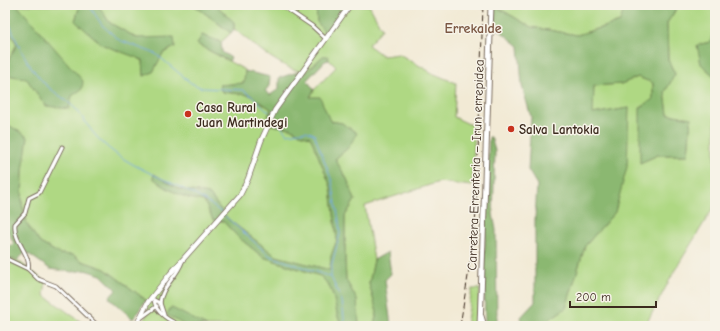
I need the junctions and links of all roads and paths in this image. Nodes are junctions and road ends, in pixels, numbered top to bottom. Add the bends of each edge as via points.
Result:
1 (280, 5) edge
2 (350, 5) edge
3 (491, 5) edge
4 (326, 39) junction
5 (62, 147) dead end
6 (5, 258) edge
7 (182, 261) junction
8 (28, 269) junction
9 (161, 286) junction
10 (154, 300) junction
11 (148, 302) junction
12 (160, 304) junction
13 (156, 307) junction
14 (481, 308) junction
15 (149, 311) junction
16 (163, 315) junction
17 (139, 320) junction
18 (98, 326) edge
19 (136, 326) edge
20 (182, 326) edge
21 (480, 326) edge
22 (485, 326) edge

1 - 4 street via 312,26
2 - 4 main road
3 - 14 main road, Carretera Errenteria – Irun errepidea
4 - 7 main road via 275,110 243,190
5 - 8 street via 39,193 29,198 26,213 15,224 17,238 29,264
6 - 8 street
7 - 9 main road
7 - 10 main road
7 - 12 street via 163,293
8 - 18 street via 38,279 56,286
9 - 10 main road
9 - 11 main road
10 - 11 main road
10 - 12 street
10 - 13 street
10 - 17 main road
11 - 17 main road
12 - 13 street
12 - 16 street
13 - 15 street
13 - 16 street
14 - 21 main road, Carretera Errenteria – Irun errepidea
14 - 22 street
15 - 16 street
15 - 17 street
16 - 20 street
17 - 19 main road

